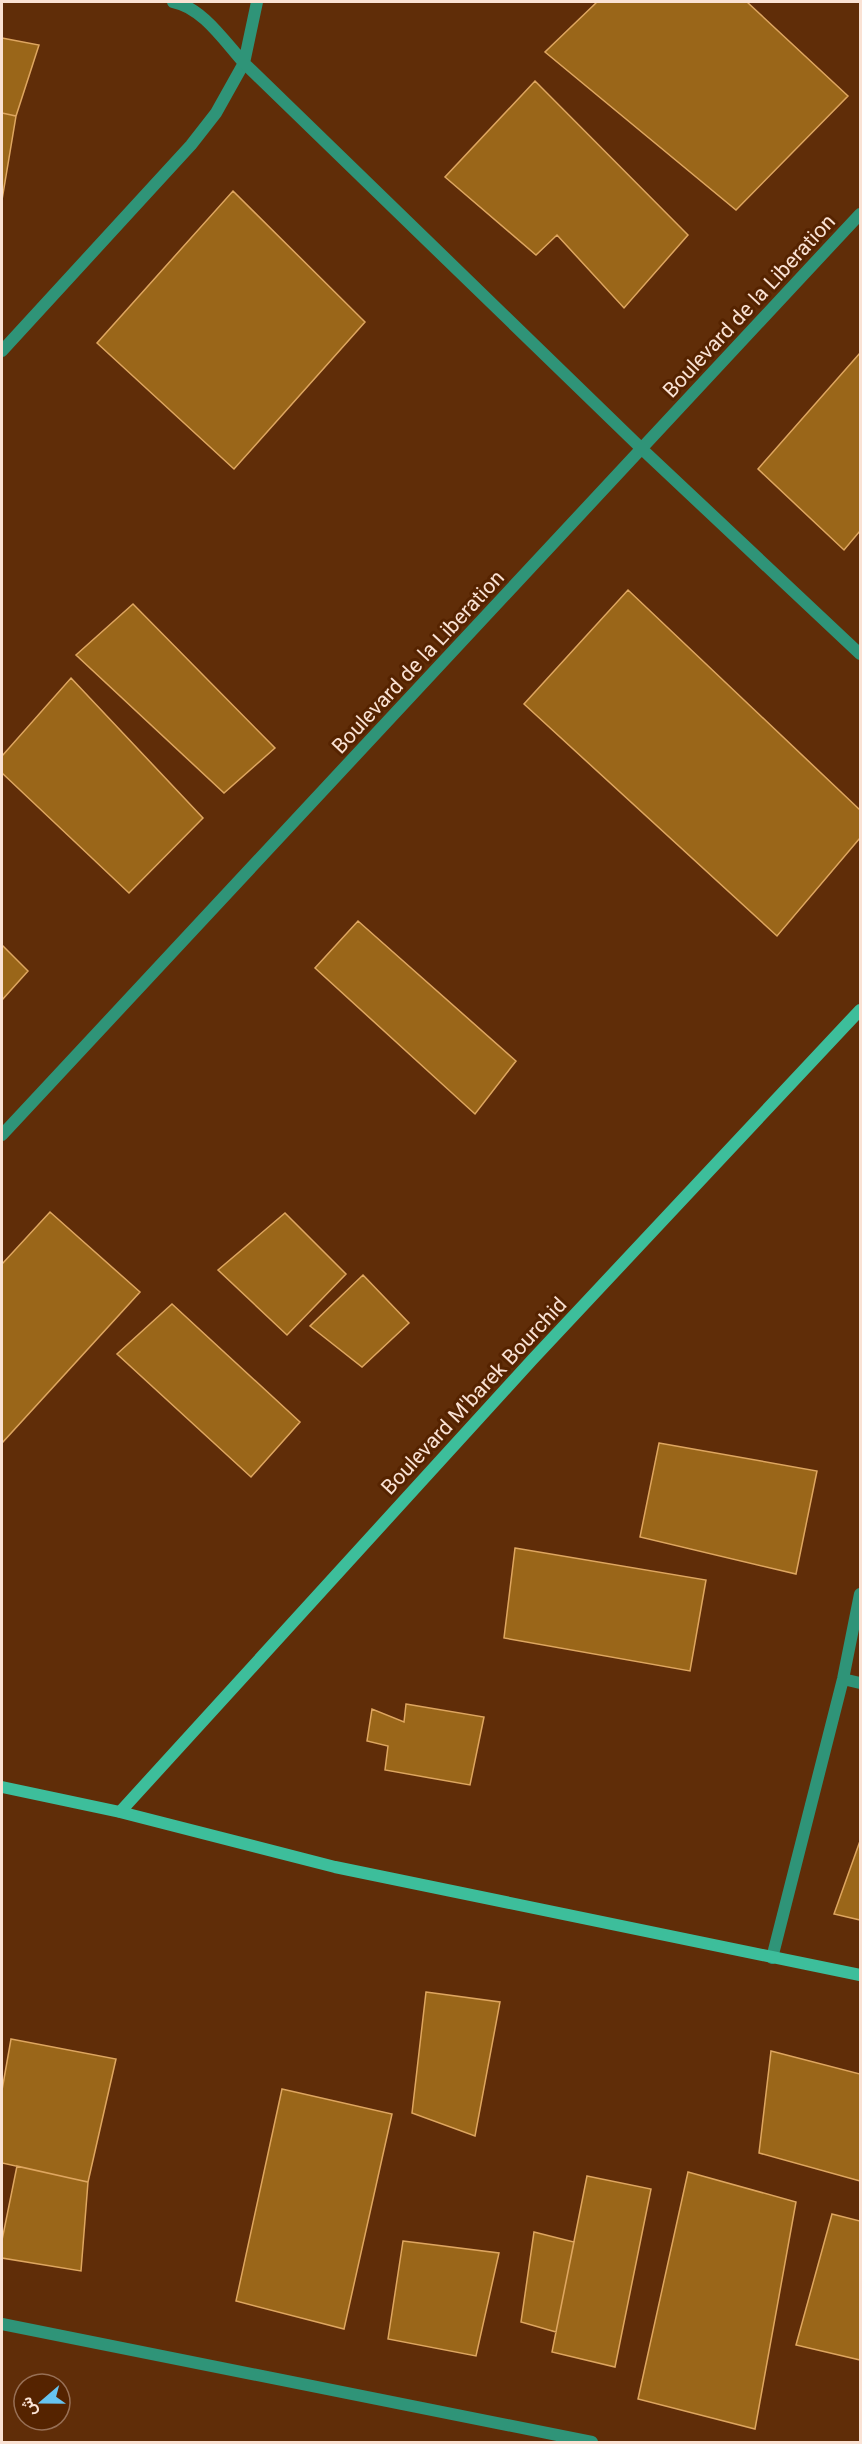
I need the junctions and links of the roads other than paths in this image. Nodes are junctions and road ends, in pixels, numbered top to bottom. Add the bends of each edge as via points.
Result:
1 (172, 2) edge
2 (257, 2) edge
3 (244, 63) junction
4 (861, 214) edge
5 (2, 351) edge
6 (643, 450) junction
7 (861, 654) edge
8 (861, 1010) edge
9 (2, 1135) edge
10 (861, 1594) edge
11 (843, 1679) junction
12 (861, 1683) edge
13 (2, 1787) edge
14 (120, 1812) junction
15 (772, 1958) junction
16 (861, 1975) edge
17 (2, 2325) edge
18 (592, 2442) edge

1 - 3 street via 196,13
2 - 3 street
3 - 5 street via 216,113 191,145
3 - 6 street
4 - 6 street, Boulevard de la Liberation
6 - 7 street
6 - 9 street, Boulevard de la Liberation
8 - 14 street, Boulevard M'barek Bourchid via 532,1360
10 - 11 street
11 - 12 street
11 - 15 street
13 - 14 street
14 - 15 street via 335,1867
15 - 16 street
17 - 18 street

